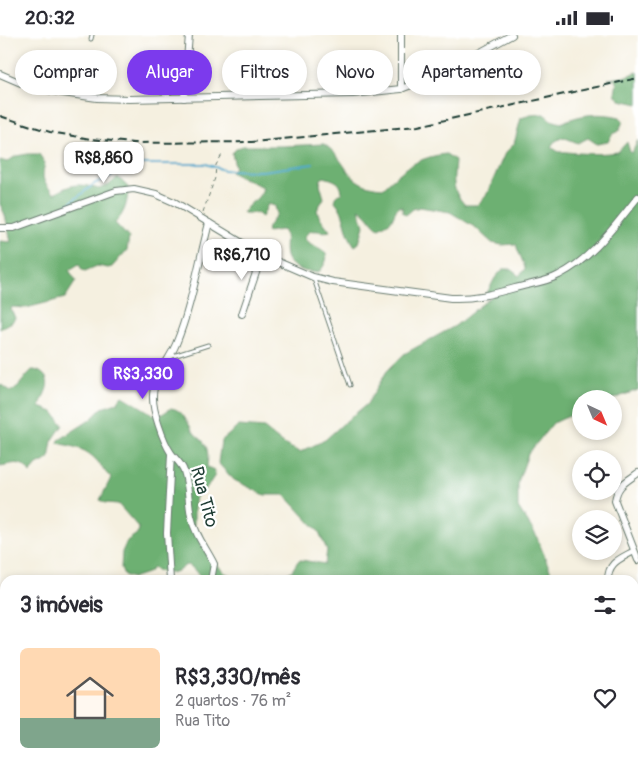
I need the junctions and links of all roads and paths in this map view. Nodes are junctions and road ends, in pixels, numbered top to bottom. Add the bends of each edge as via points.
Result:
1 (189, 35) edge
2 (401, 35) edge
3 (512, 35) edge
4 (0, 74) edge
5 (400, 89) junction
6 (184, 98) junction
7 (223, 153) dead end
8 (638, 197) edge
9 (201, 218) junction
10 (209, 223) junction
11 (0, 228) edge
12 (262, 255) junction
13 (313, 277) junction
14 (242, 314) dead end
15 (208, 345) dead end
16 (170, 357) junction
17 (350, 385) dead end
18 (171, 454) junction
19 (638, 473) edge
20 (634, 551) junction
21 (638, 560) edge
22 (170, 575) edge
23 (212, 575) edge
24 (608, 575) edge

1 - 6 street
2 - 5 street
3 - 5 street via 449,70
4 - 6 street via 28,86 63,93 105,98
5 - 6 street via 353,94
7 - 9 path via 216,165 215,178
8 - 13 street via 596,247 578,263 558,276 485,297 451,298
9 - 10 street
9 - 11 street via 156,194 134,189 116,191 14,227
10 - 12 street
10 - 16 street, Rua Tito via 182,327
12 - 13 street
12 - 14 street
13 - 17 lane
15 - 16 lane
16 - 18 street, Rua Tito via 158,376 153,397 156,415
18 - 22 street via 167,533
18 - 23 street, Rua Tito via 184,469 191,517 214,564
19 - 20 street via 616,492 616,501
20 - 21 street
20 - 24 street via 617,560

